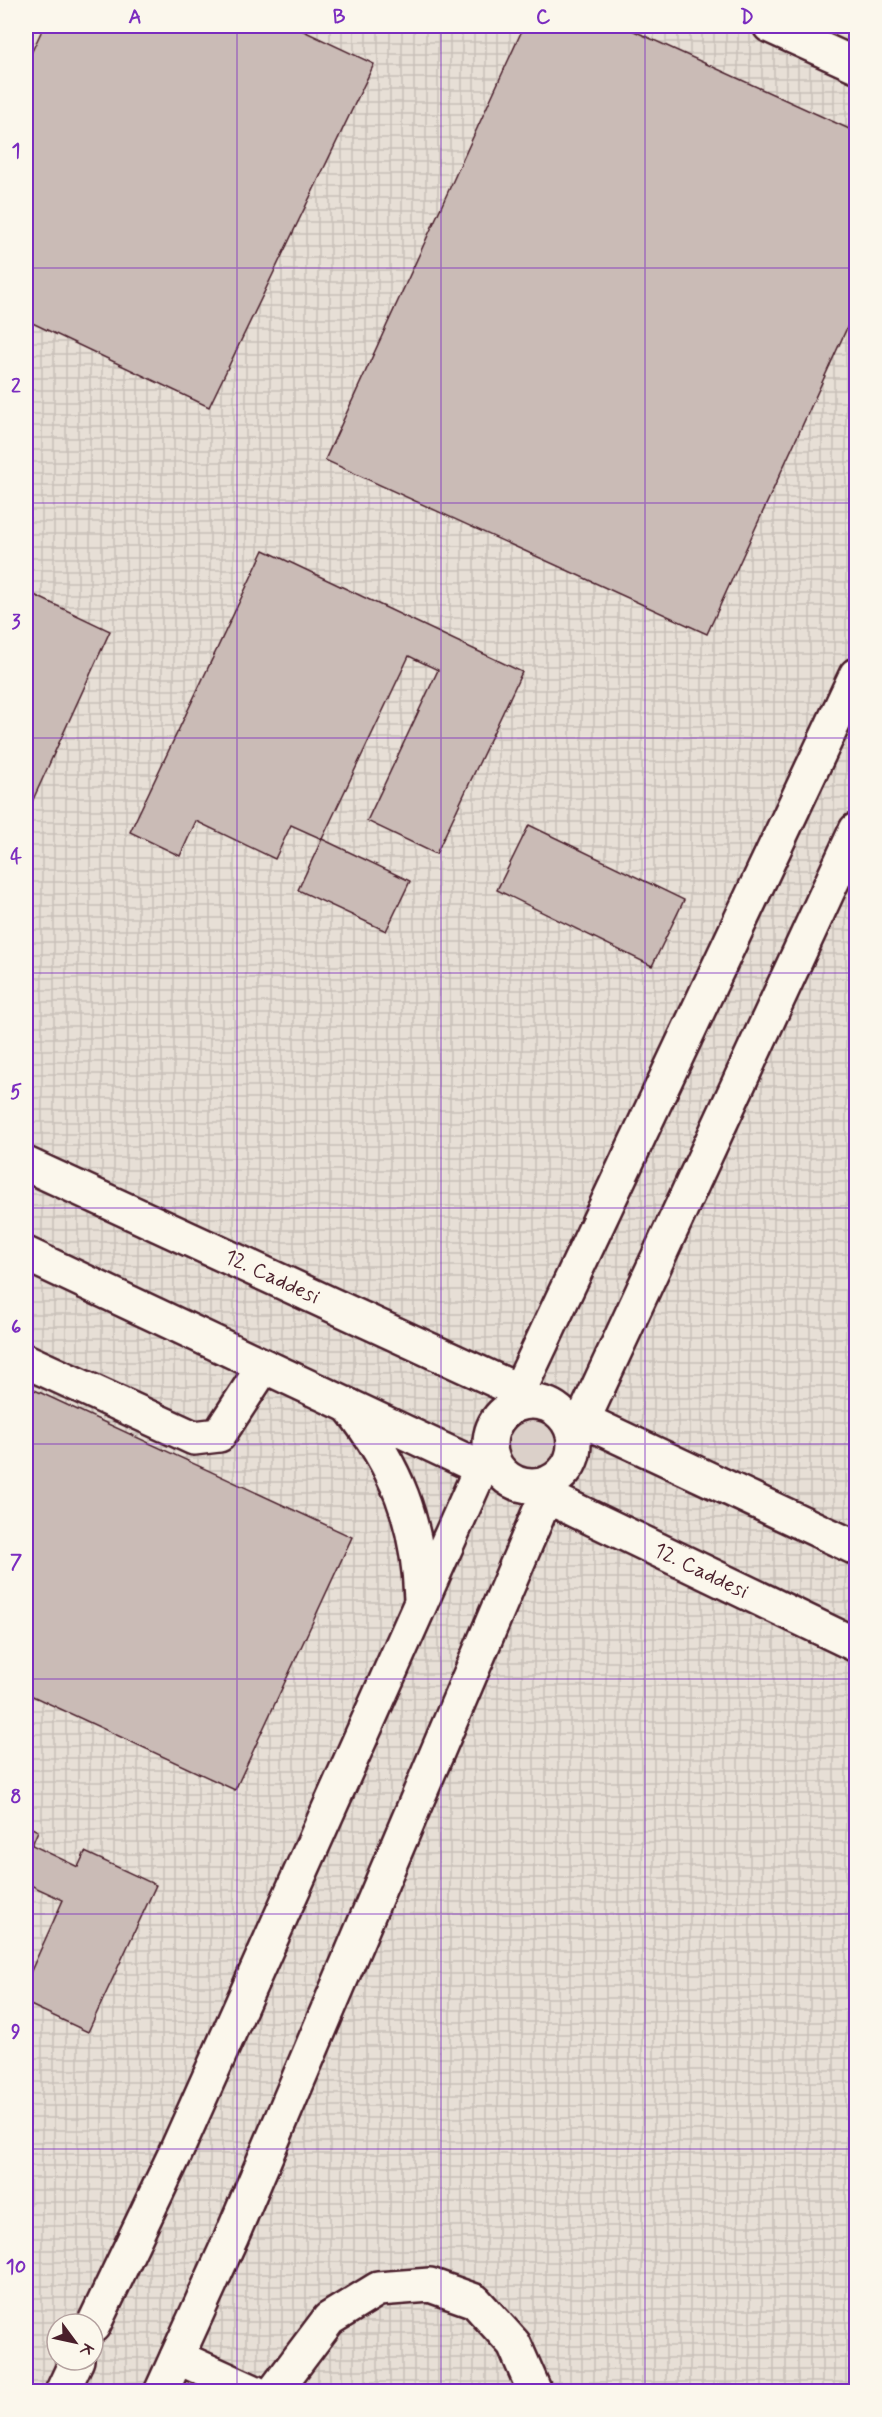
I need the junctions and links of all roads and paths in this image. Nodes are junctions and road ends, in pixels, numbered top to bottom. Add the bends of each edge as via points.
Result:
1 (770, 26) edge
2 (856, 65) edge
3 (856, 675) edge
4 (856, 830) edge
5 (26, 1164) edge
6 (26, 1254) edge
7 (26, 1360) edge
8 (264, 1366) junction
9 (520, 1396) junction
10 (349, 1406) junction
11 (577, 1423) junction
12 (487, 1465) junction
13 (544, 1491) junction
14 (856, 1548) edge
15 (421, 1602) junction
16 (856, 1645) edge
17 (100, 2312) edge
18 (177, 2357) junction
19 (71, 2372) edge
20 (62, 2391) edge
21 (161, 2391) edge
22 (254, 2391) edge
23 (274, 2391) edge
24 (535, 2391) edge

1 - 2 main road
3 - 9 main road
4 - 11 main road
5 - 9 main road, 12. Caddesi
6 - 8 main road
7 - 8 main road via 194,1438 219,1435
8 - 10 main road
9 - 11 main road via 550,1405
9 - 12 main road via 495,1425
10 - 12 main road
10 - 15 main road via 390,1467 405,1502 420,1568
11 - 13 main road via 573,1455 567,1468
11 - 14 main road
12 - 13 main road via 514,1482
12 - 15 main road
13 - 16 main road, 12. Caddesi
13 - 18 main road via 231,2238
15 - 17 main road via 175,2154
18 - 21 main road
18 - 22 main road
19 - 20 main road
23 - 24 main road via 329,2319 378,2289 430,2285 475,2301 514,2344

